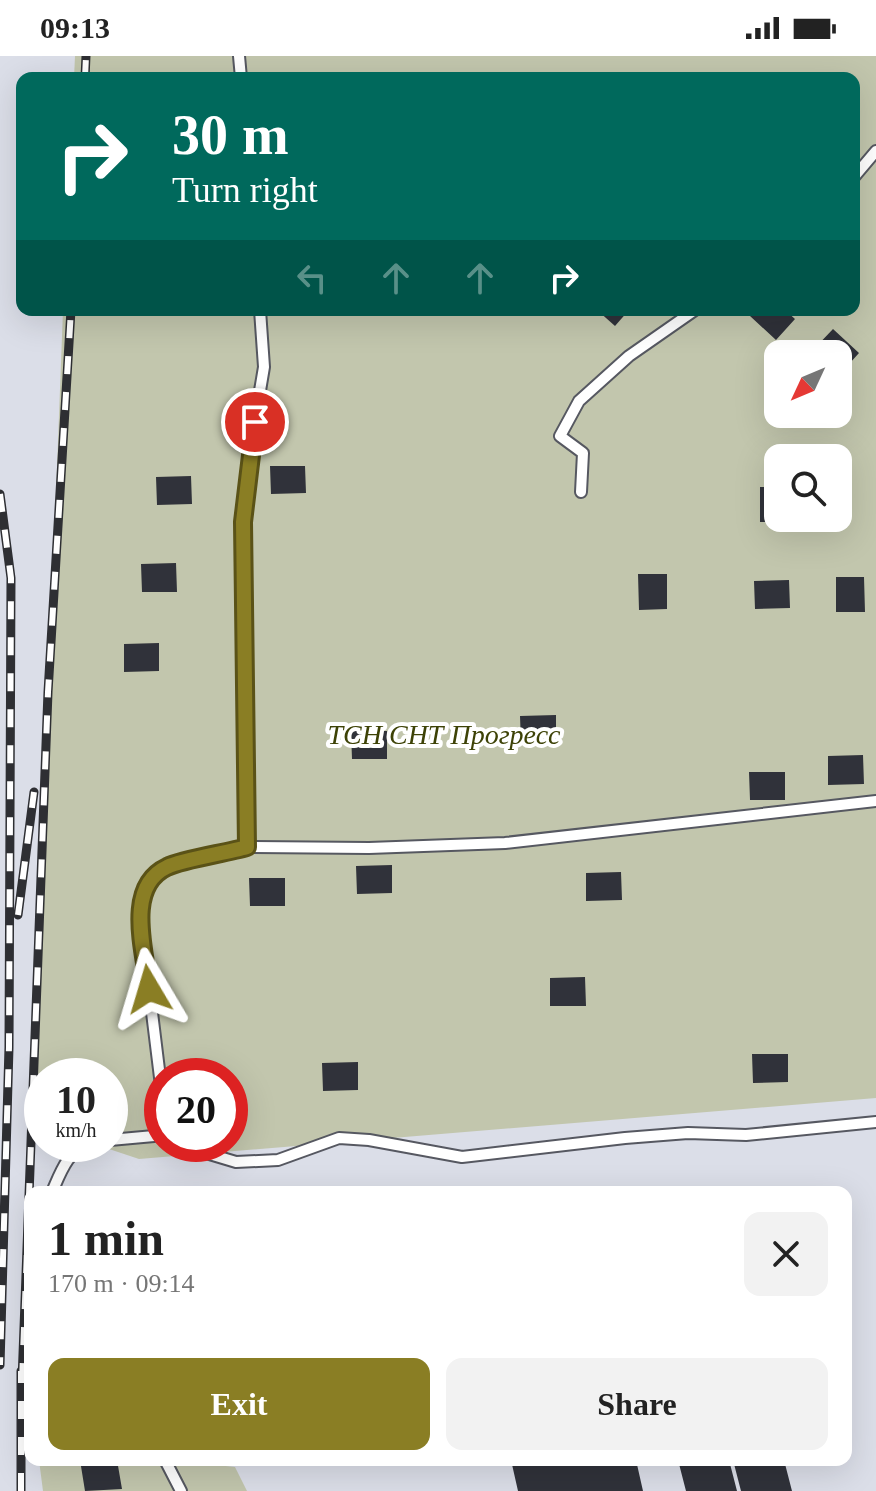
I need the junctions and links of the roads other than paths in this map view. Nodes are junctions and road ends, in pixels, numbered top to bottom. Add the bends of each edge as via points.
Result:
1 (876, 151) edge
2 (860, 170) edge
3 (260, 316) edge
4 (686, 316) edge
5 (581, 492) dead end
6 (876, 801) edge
7 (247, 847) junction
8 (158, 1058) edge
9 (876, 1122) edge
10 (248, 1161) edge
11 (65, 1162) edge
12 (54, 1186) edge
13 (168, 1466) edge
14 (181, 1491) edge

1 - 2 lane
3 - 7 lane via 264,367 243,522
4 - 5 lane via 629,356 579,401 560,436 583,453
6 - 7 lane via 505,843
7 - 8 lane via 167,867 147,883 140,915
9 - 10 lane via 746,1135 625,1138 462,1157 339,1138 278,1160
11 - 12 lane
13 - 14 lane

